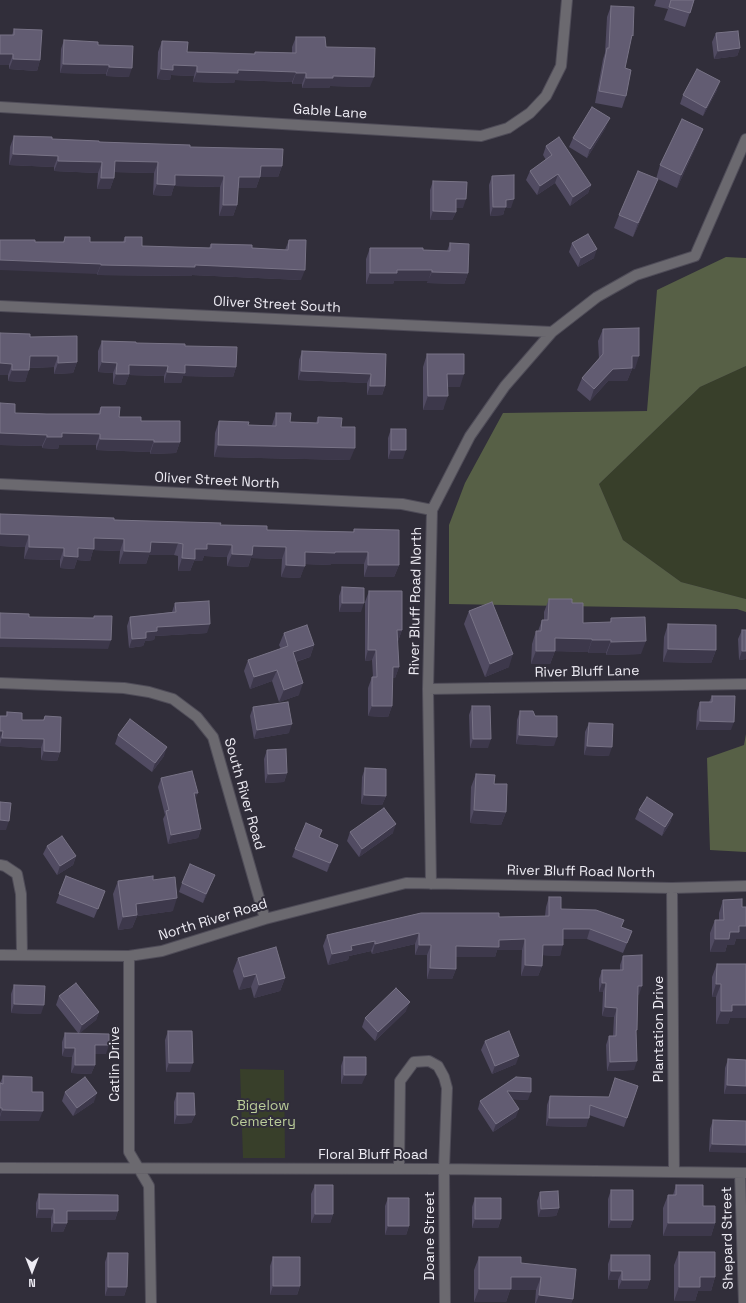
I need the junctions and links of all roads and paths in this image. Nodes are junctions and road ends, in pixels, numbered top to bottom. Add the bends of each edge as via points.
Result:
1 (567, 0) edge
2 (0, 107) edge
3 (746, 139) edge
4 (0, 306) edge
5 (552, 332) junction
6 (0, 484) edge
7 (432, 510) junction
8 (0, 683) edge
9 (746, 684) edge
10 (428, 689) junction
11 (0, 865) edge
12 (431, 884) junction
13 (746, 886) edge
14 (672, 888) junction
15 (265, 918) junction
16 (0, 955) edge
17 (22, 955) junction
18 (129, 956) junction
19 (0, 1168) edge
20 (139, 1169) junction
21 (398, 1169) junction
22 (444, 1169) junction
23 (674, 1171) junction
24 (743, 1173) edge
25 (151, 1303) edge
26 (445, 1303) edge
27 (744, 1303) edge

1 - 2 street, Gable Lane via 561,66 546,96 530,113 508,128 481,136
3 - 5 street, River Bluff Road North via 695,256 636,275 597,297
4 - 5 street, Oliver Street South
5 - 7 street, River Bluff Road North via 505,386 470,436
6 - 7 street, Oliver Street North via 402,504
7 - 10 street, River Bluff Road North
8 - 15 street, South River Road via 124,688 149,692 173,700 197,718 213,738
9 - 10 street, River Bluff Lane
10 - 12 street, River Bluff Road North
11 - 17 street via 17,874 21,894
12 - 14 street, River Bluff Road North
12 - 15 street, North River Road via 406,883
13 - 14 street, River Bluff Road North
14 - 23 street, Plantation Drive
15 - 18 street, North River Road via 162,951
16 - 17 street, North River Road
17 - 18 street, North River Road
18 - 20 street, Catlin Drive via 129,1152
19 - 20 street, Floral Bluff Road
20 - 21 street, Floral Bluff Road
20 - 25 street, Catlin Drive via 149,1186
21 - 22 street, Floral Bluff Road
21 - 22 street, Doane Street via 400,1081 414,1062 421,1061 429,1061 438,1066 447,1088
22 - 23 street, Floral Bluff Road
22 - 26 street, Doane Street
23 - 24 street, Floral Bluff Road
24 - 27 street, Shepard Street

